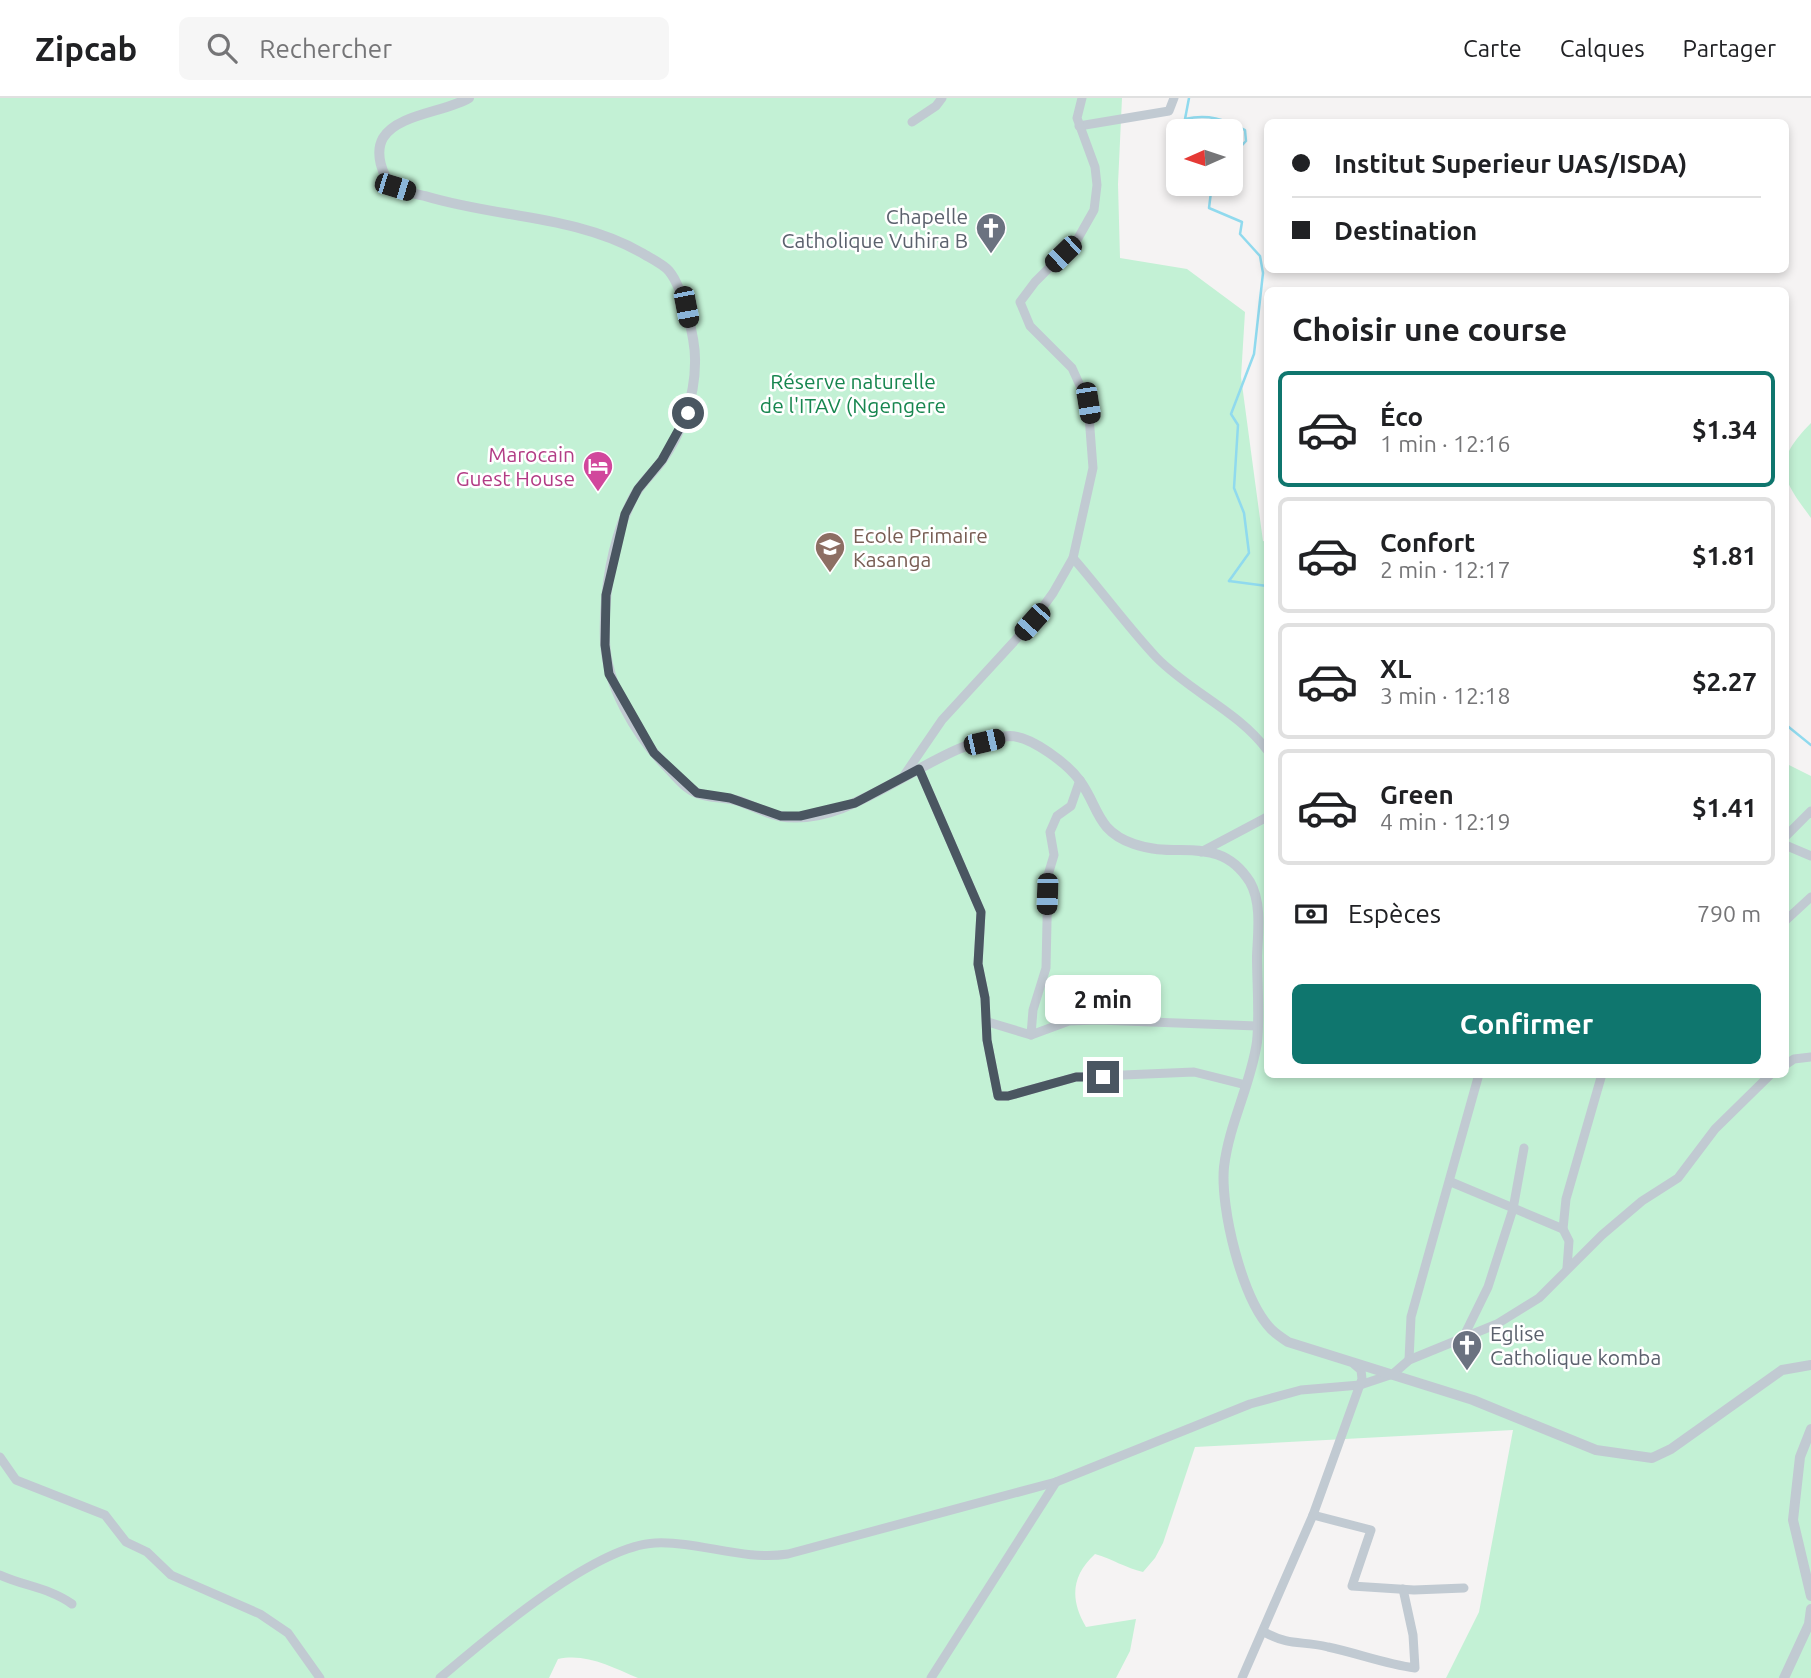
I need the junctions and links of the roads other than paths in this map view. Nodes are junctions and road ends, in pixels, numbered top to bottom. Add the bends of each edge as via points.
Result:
1 (469, 98) edge
2 (942, 98) edge
3 (1082, 98) edge
4 (1174, 98) edge
5 (912, 122) dead end
6 (1079, 126) junction
7 (1073, 558) junction
8 (1264, 747) edge
9 (919, 769) junction
10 (903, 778) junction
11 (1080, 780) junction
12 (1811, 811) edge
13 (1264, 819) edge
14 (1789, 833) edge
15 (1789, 847) edge
16 (1200, 852) junction
17 (1811, 856) edge
18 (1811, 897) edge
19 (1262, 911) edge
20 (1789, 917) edge
21 (988, 1023) junction
22 (1256, 1026) junction
23 (1031, 1035) junction
24 (1262, 1042) edge
25 (1811, 1057) edge
26 (1789, 1062) edge
27 (1478, 1078) edge
28 (1601, 1078) edge
29 (1767, 1078) edge
30 (1246, 1084) junction
31 (1524, 1148) dead end
32 (1451, 1182) junction
33 (1513, 1209) junction
34 (1563, 1229) junction
35 (1567, 1268) junction
36 (1463, 1338) junction
37 (1350, 1360) junction
38 (1409, 1360) junction
39 (1811, 1365) edge
40 (1393, 1374) junction
41 (1360, 1385) junction
42 (1811, 1429) edge
43 (0, 1457) edge
44 (1056, 1482) junction
45 (1313, 1516) junction
46 (0, 1575) edge
47 (1403, 1588) junction
48 (1464, 1588) dead end
49 (1811, 1596) edge
50 (72, 1604) dead end
51 (1811, 1609) edge
52 (1264, 1632) junction
53 (320, 1678) edge
54 (440, 1678) edge
55 (931, 1678) edge
56 (1242, 1678) edge
57 (1784, 1678) edge

1 - 10 street via 397,125 383,137 379,153 382,170 395,187 471,208 543,218 613,238 668,269 686,307 696,360 688,413 625,514 606,595 609,674 654,753 697,793 730,798 781,816 855,803
2 - 5 street
3 - 6 street
4 - 6 street via 1169,111
6 - 7 street via 1095,167 1094,210 1077,240 1020,302 1030,326 1072,368 1088,403 1093,468
7 - 8 street via 1156,656 1245,725
7 - 10 street via 1032,622 942,720
9 - 10 street
9 - 11 street via 965,746 1014,736 1035,743
9 - 21 street via 981,912 978,964
11 - 16 street via 1099,820 1121,837 1135,845
11 - 23 street via 1071,806 1057,816 1050,832 1054,855 1048,875 1046,968 1033,1010
12 - 14 street
13 - 16 street
15 - 17 street
16 - 19 street via 1220,853 1233,863 1250,882
18 - 20 street
19 - 22 street
21 - 23 street
21 - 30 street via 998,1096 1076,1077 1194,1072
22 - 23 street via 1069,1021
22 - 24 street
24 - 30 street
25 - 26 street
27 - 32 street
28 - 34 street via 1566,1199
29 - 35 street via 1715,1129 1678,1178 1642,1201
30 - 37 street via 1224,1166 1226,1202 1245,1284 1270,1329 1288,1342
31 - 33 street
32 - 33 street
32 - 38 street via 1410,1317
33 - 34 street
33 - 36 street via 1488,1287
34 - 35 street via 1569,1241
35 - 36 street via 1539,1298
36 - 38 street
37 - 40 street
37 - 41 street via 1362,1374
38 - 40 street
39 - 40 street via 1782,1370 1652,1458 1595,1450 1473,1400
40 - 41 street
41 - 44 street via 1301,1391 1250,1404
41 - 45 street
42 - 49 street via 1800,1457 1793,1520
43 - 53 street via 16,1480 106,1515 126,1542 147,1552 171,1575 260,1614 288,1633
44 - 54 street via 788,1554 752,1557 670,1543 618,1553 545,1593
44 - 55 street
45 - 47 street via 1371,1530 1352,1586
45 - 52 street
46 - 50 street via 51,1591
47 - 48 street
47 - 52 street via 1415,1668 1314,1644 1285,1643
51 - 57 street via 1809,1624
52 - 56 street

